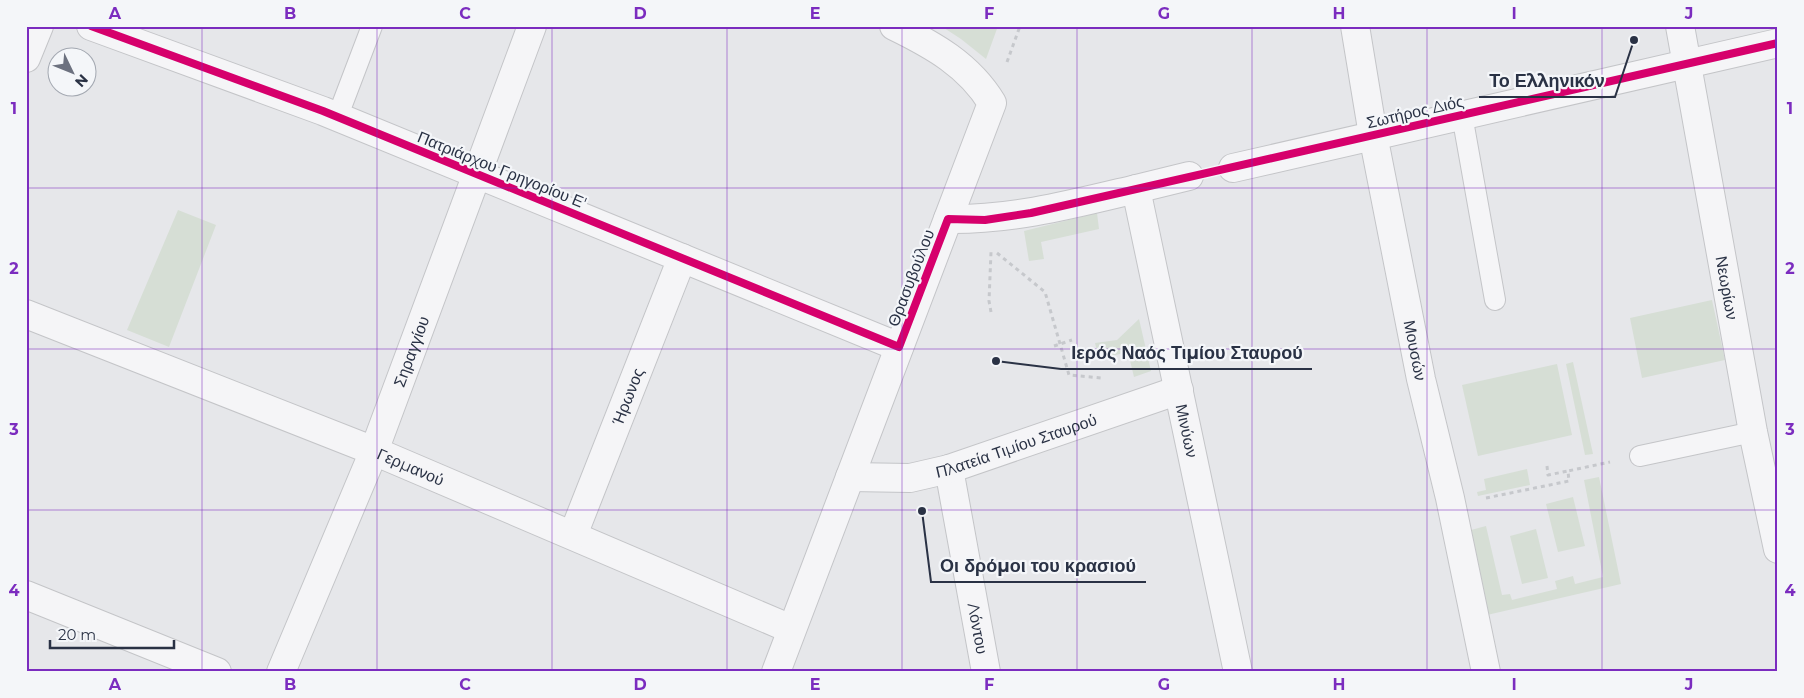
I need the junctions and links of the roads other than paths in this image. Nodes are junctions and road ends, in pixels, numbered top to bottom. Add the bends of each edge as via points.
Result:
1 (39, 26) edge
2 (91, 26) edge
3 (372, 26) edge
4 (532, 26) edge
5 (894, 26) edge
6 (1355, 26) edge
7 (1680, 26) edge
8 (1778, 43) edge
9 (26, 58) edge
10 (1687, 63) junction
11 (1462, 115) junction
12 (337, 118) junction
13 (1373, 135) junction
14 (1233, 168) dead end
15 (477, 174) junction
16 (1189, 176) dead end
17 (1136, 189) junction
18 (948, 219) junction
19 (682, 258) junction
20 (1495, 300) dead end
21 (26, 314) edge
22 (899, 347) junction
23 (1178, 390) junction
24 (1753, 432) junction
25 (374, 451) junction
26 (1640, 456) dead end
27 (949, 469) junction
28 (850, 477) junction
29 (573, 535) junction
30 (1778, 549) edge
31 (26, 595) edge
32 (791, 629) junction
33 (217, 672) edge
34 (281, 672) edge
35 (776, 672) edge
36 (986, 672) edge
37 (1238, 672) edge
38 (1486, 672) edge

1 - 9 street
2 - 12 street, Πατριάρχου Γρηγορίου Ε'
3 - 12 lane
4 - 15 street, Σηραγγίου
5 - 18 street, Θρασυβούλου via 955,60 992,102
6 - 13 street, Μουσών
7 - 10 street, Νεωρίων
8 - 10 street, Σωτήρος Διός
10 - 11 street, Σωτήρος Διός
10 - 24 street, Νεωρίων
11 - 13 street, Σωτήρος Διός
11 - 20 lane
12 - 15 street, Πατριάρχου Γρηγορίου Ε'
13 - 14 street, Σωτήρος Διός
13 - 38 street, Μουσών via 1421,379 1450,498
15 - 19 street, Πατριάρχου Γρηγορίου Ε'
15 - 25 street, Σηραγγίου
16 - 17 street
17 - 18 street via 1031,213 985,220
17 - 23 street, Μινύων
18 - 22 street, Θρασυβούλου
19 - 22 street, Πατριάρχου Γρηγορίου Ε'
19 - 29 street, Ήρωνος
21 - 25 street, Γερμανού
22 - 28 street, Θρασυβούλου
23 - 27 street, Πλατεία Τιμίου Σταυρού
23 - 37 street, Μινύων
24 - 26 lane
24 - 30 street, Νεωρίων
25 - 29 street, Γερμανού
25 - 34 street, Σηραγγίου
27 - 28 street, Πλατεία Τιμίου Σταυρού via 910,478
27 - 36 street, Λόντου
28 - 32 street, Θρασυβούλου
29 - 32 street, Γερμανού
31 - 33 street
32 - 35 street, Θρασυβούλου

